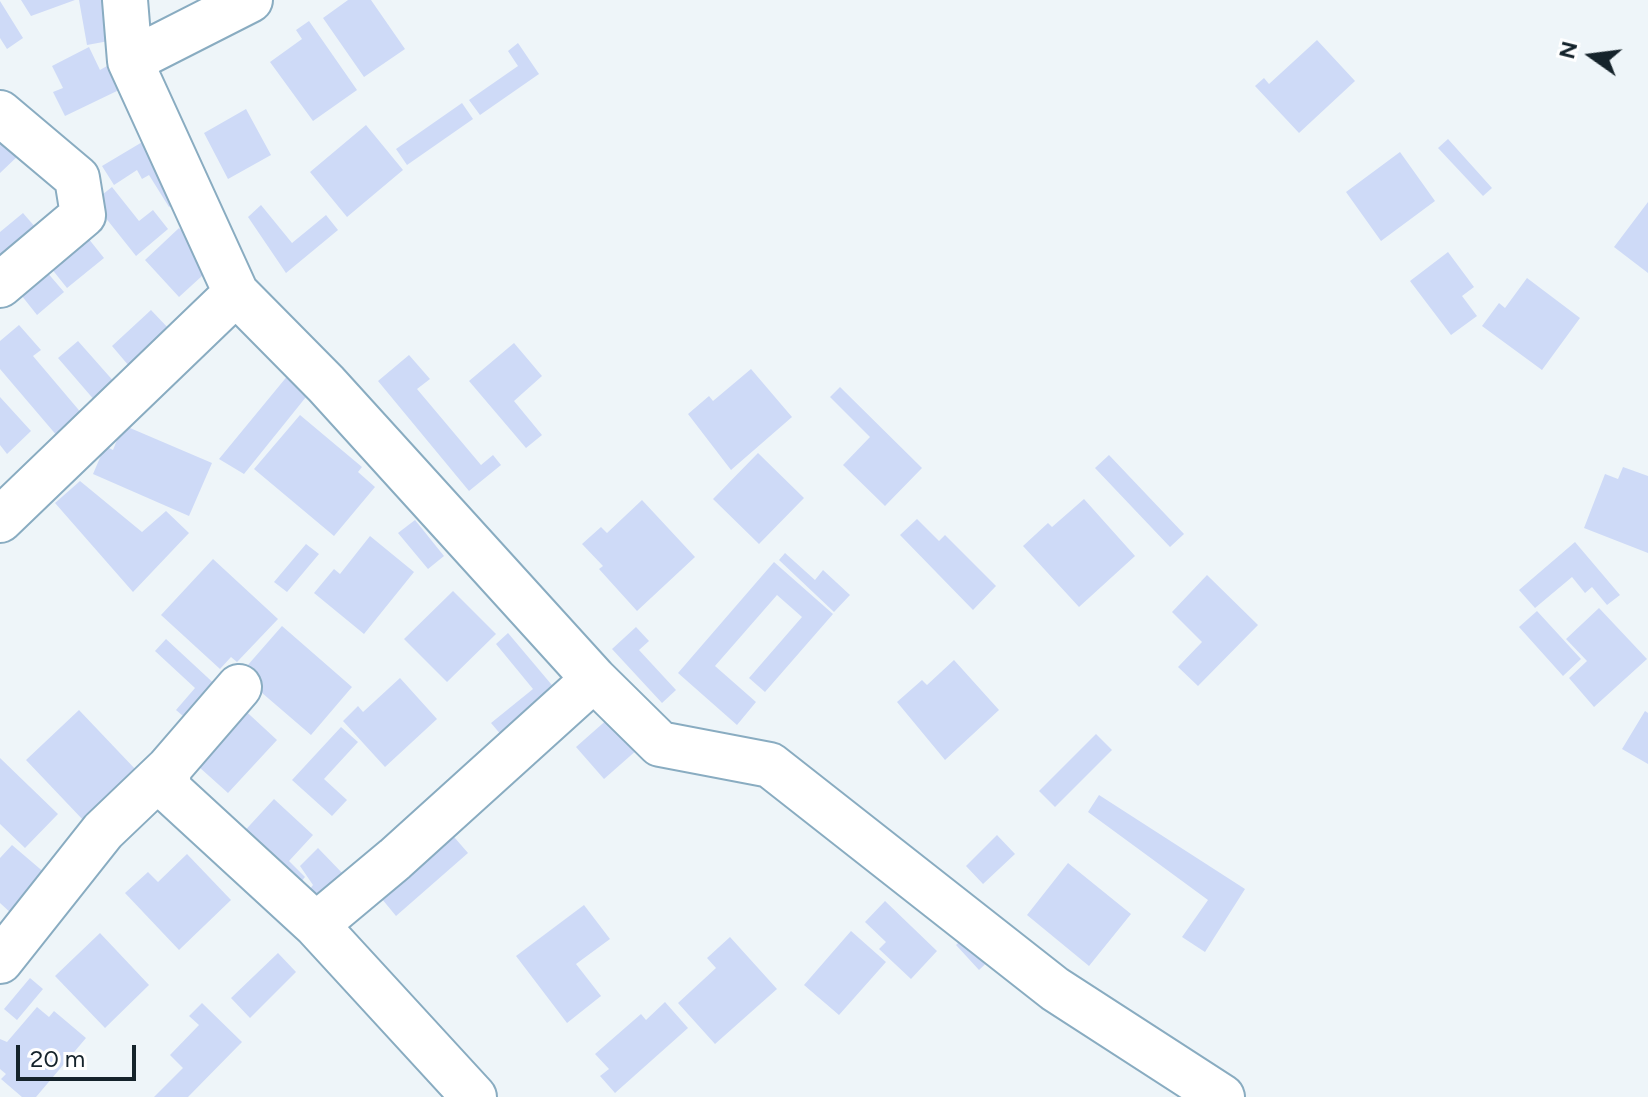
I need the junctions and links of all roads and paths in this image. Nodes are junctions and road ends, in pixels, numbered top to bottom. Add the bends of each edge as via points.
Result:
1 (125, 0) edge
2 (250, 0) edge
3 (130, 61) junction
4 (0, 113) edge
5 (0, 285) edge
6 (236, 293) junction
7 (0, 520) edge
8 (594, 679) junction
9 (239, 687) dead end
10 (169, 768) junction
11 (316, 925) junction
12 (0, 961) edge
13 (474, 1097) edge
14 (1222, 1097) edge

1 - 3 street
2 - 3 street
3 - 6 street
4 - 5 street via 77,178 83,215
6 - 7 street
6 - 8 street via 326,384
8 - 11 street
8 - 14 street via 660,744 770,765 1055,989
9 - 10 street
10 - 11 street via 167,788
10 - 12 street via 103,831
11 - 13 street

